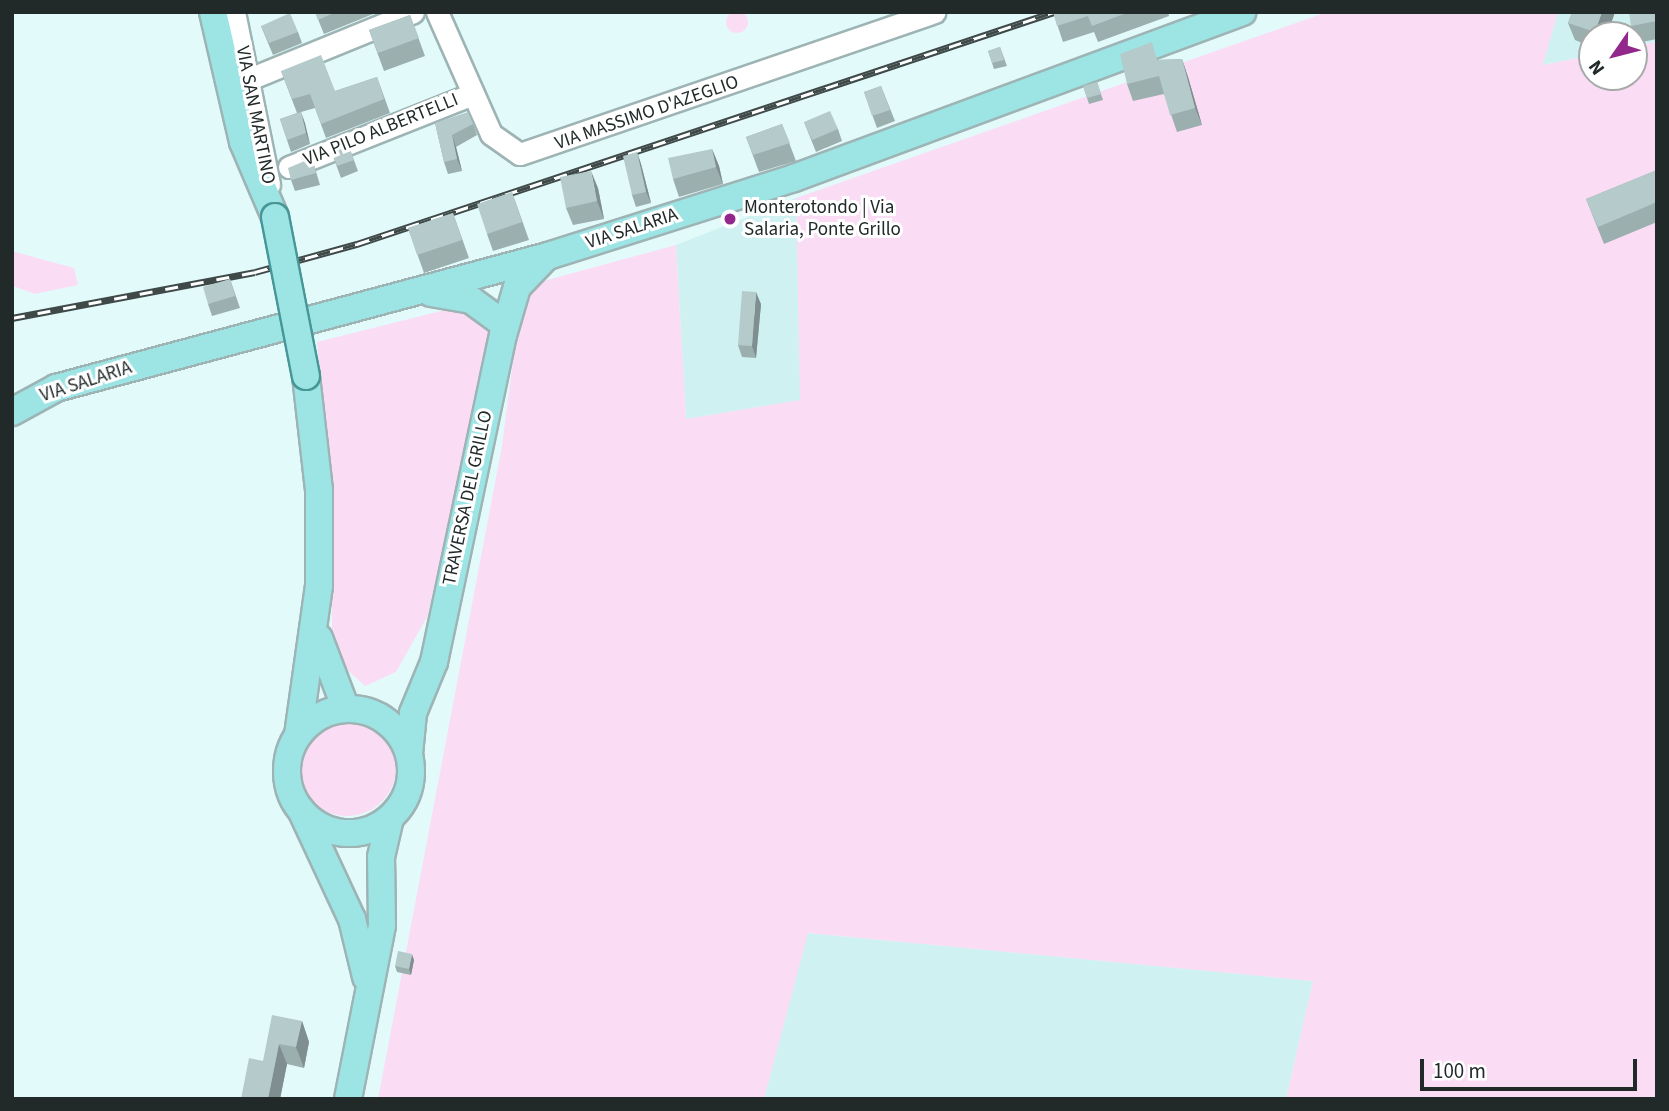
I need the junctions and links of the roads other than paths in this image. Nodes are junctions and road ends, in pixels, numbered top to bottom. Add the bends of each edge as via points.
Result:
1 (214, 12) edge
2 (234, 12) edge
3 (413, 12) edge
4 (437, 12) edge
5 (934, 12) edge
6 (1242, 12) edge
7 (238, 84) junction
8 (472, 94) junction
9 (289, 167) edge
10 (511, 278) junction
11 (419, 292) junction
12 (502, 328) junction
13 (12, 412) edge
14 (317, 630) junction
15 (434, 662) junction
16 (346, 709) junction
17 (372, 713) junction
18 (298, 735) junction
19 (409, 754) junction
20 (303, 814) junction
21 (390, 819) junction
22 (369, 992) junction
23 (348, 1099) edge

1 - 7 main road
2 - 7 street, VIA SAN MARTINO
3 - 7 street
4 - 8 street, VIA MASSIMO D'AZEGLIO
5 - 8 street, VIA MASSIMO D'AZEGLIO via 534,152 500,145
6 - 10 main road, VIA SALARIA via 794,178 548,256
7 - 14 main road, bridge via 275,217 306,376 319,490
8 - 9 street, VIA PILO ALBERTELLI
10 - 11 main road, VIA SALARIA
10 - 12 main road, TRAVERSA DEL GRILLO via 497,292
11 - 12 main road via 471,300
11 - 13 main road, VIA SALARIA via 56,388
12 - 15 main road, TRAVERSA DEL GRILLO
14 - 16 main road via 329,678
14 - 18 main road
15 - 17 main road, TRAVERSA DEL GRILLO via 401,700
15 - 19 main road, TRAVERSA DEL GRILLO via 413,713
16 - 17 main road
16 - 18 main road via 327,713
17 - 19 main road via 394,730
18 - 20 main road via 286,776
19 - 21 main road via 409,789
20 - 21 main road via 327,829 355,834
20 - 22 main road via 352,919
21 - 22 main road via 380,863 382,925
22 - 23 main road

